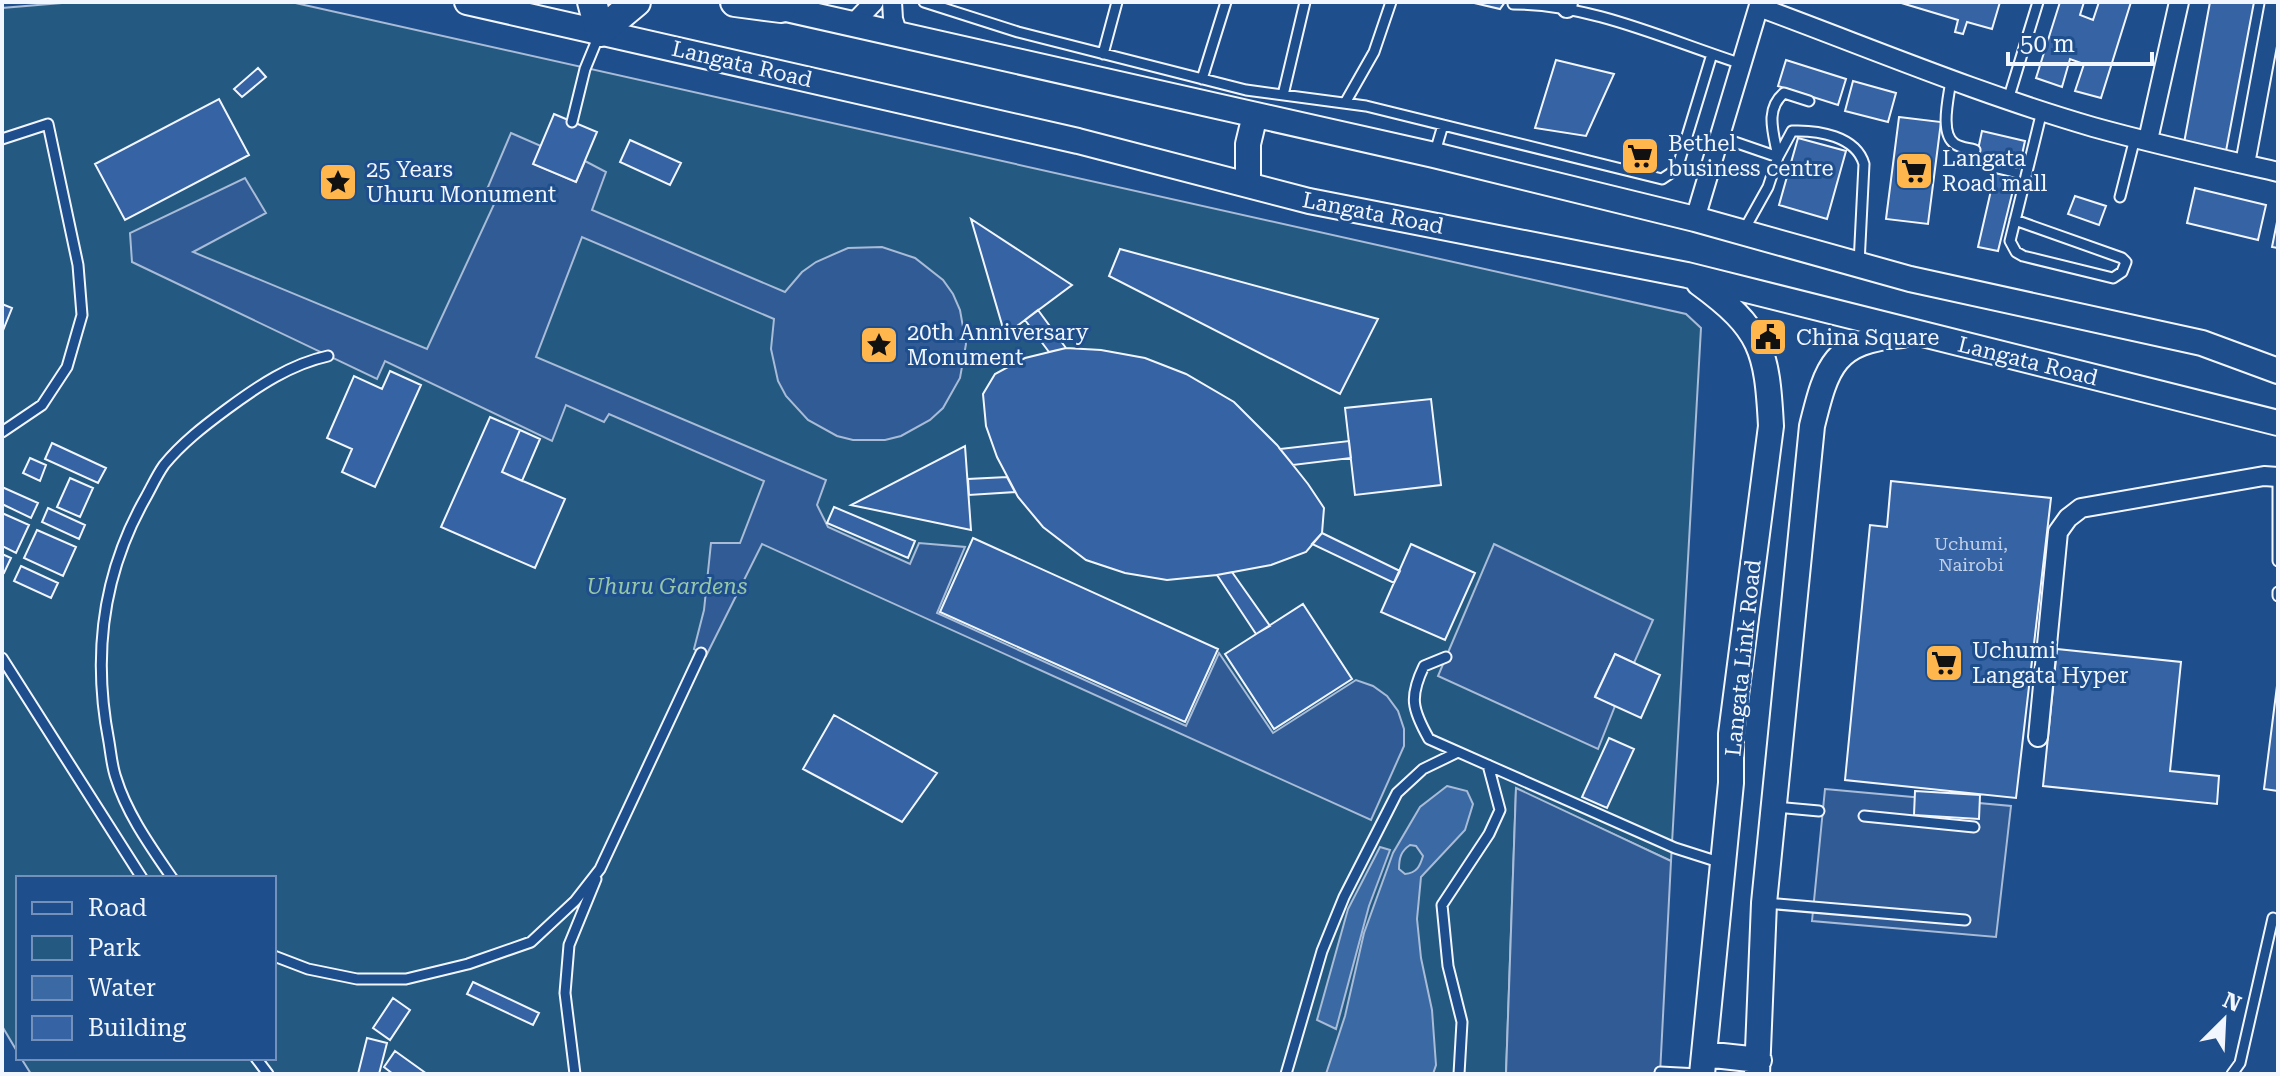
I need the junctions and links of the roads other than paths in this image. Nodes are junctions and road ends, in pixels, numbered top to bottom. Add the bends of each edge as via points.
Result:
1 (467, 2) edge
2 (592, 2) edge
3 (636, 2) edge
4 (735, 2) edge
5 (874, 2) edge
6 (892, 2) edge
7 (924, 2) edge
8 (1117, 2) edge
9 (1226, 2) edge
10 (1305, 2) edge
11 (1391, 2) edge
12 (2038, 2) edge
13 (2179, 2) edge
14 (2275, 2) edge
15 (1513, 4) edge
16 (1760, 4) edge
17 (767, 5) edge
18 (1568, 5) edge
19 (852, 25) junction
20 (600, 32) junction
21 (898, 35) junction
22 (1103, 54) junction
23 (1712, 54) junction
24 (1742, 64) junction
25 (1202, 79) junction
26 (1951, 80) junction
27 (1283, 95) junction
28 (2008, 100) junction
29 (1809, 101) dead end
30 (1345, 103) junction
31 (2042, 110) junction
32 (1255, 115) junction
33 (572, 122) dead end
34 (1443, 125) junction
35 (1720, 137) junction
36 (2, 139) edge
37 (2141, 139) junction
38 (1975, 150) dead end
39 (1434, 155) junction
40 (1778, 157) junction
41 (2245, 164) junction
42 (2278, 172) edge
43 (1248, 185) junction
44 (2120, 197) dead end
45 (1695, 219) junction
46 (2015, 220) junction
47 (1743, 232) junction
48 (1859, 264) junction
49 (1687, 275) junction
50 (1916, 334) junction
51 (328, 356) dead end
52 (2278, 371) edge
53 (2278, 423) edge
54 (2, 432) edge
55 (2278, 477) edge
56 (2278, 485) edge
57 (2278, 561) edge
58 (701, 653) dead end
59 (1446, 657) dead end
60 (2, 658) edge
61 (2038, 737) dead end
62 (1458, 752) junction
63 (1488, 765) junction
64 (1773, 807) junction
65 (1819, 811) dead end
66 (1864, 816) dead end
67 (1974, 827) dead end
68 (1722, 863) junction
69 (600, 869) junction
70 (141, 876) edge
71 (171, 876) edge
72 (1764, 903) junction
73 (2273, 918) dead end
74 (1965, 920) dead end
75 (276, 957) edge
76 (1703, 1064) edge
77 (1758, 1067) edge
78 (1660, 1072) edge
79 (575, 1074) edge
80 (1286, 1074) edge
81 (1459, 1074) edge
82 (2232, 1074) edge

1 - 20 main road, Langata Road
2 - 20 main road
3 - 20 main road
4 - 17 main road
5 - 19 street
6 - 21 street
7 - 22 lane
8 - 22 lane
9 - 25 lane
10 - 27 lane
11 - 30 lane via 1374,52
12 - 28 lane
13 - 37 street
14 - 41 street
15 - 18 lane
16 - 24 street
16 - 26 street
17 - 19 main road
18 - 23 lane
19 - 21 main road
20 - 33 lane
20 - 43 main road, Langata Road
21 - 32 main road
22 - 25 lane
23 - 24 lane
23 - 34 lane via 1677,169 1662,179
24 - 35 street
25 - 27 lane
26 - 28 street
26 - 38 lane via 1949,139
27 - 30 lane
28 - 31 street
29 - 40 lane via 1784,93 1775,103 1770,116
30 - 34 lane
31 - 37 street
31 - 46 lane
32 - 39 main road
32 - 43 main road via 1248,144
34 - 39 lane
35 - 40 lane
35 - 45 street
36 - 54 lane via 48,124 78,265 82,315 67,367 42,405
37 - 41 street
37 - 44 lane
39 - 45 main road
40 - 47 lane
40 - 48 lane via 1792,131 1811,131 1850,143 1861,152
41 - 42 street
43 - 49 main road, Langata Road
45 - 47 main road
46 - 46 lane via 2010,241 2023,256 2113,278 2122,272 2122,258
47 - 48 main road
48 - 52 main road via 2202,343
49 - 50 main road, Langata Road
49 - 68 main road, Langata Link Road via 1746,324 1760,348 1769,387 1771,426 1731,734
50 - 53 main road, Langata Road
50 - 64 main road, Langata Link Road via 1876,337 1846,351 1827,374 1812,426
51 - 71 lane via 307,360 253,390 196,432 163,467 128,529 116,566 104,611 104,718 116,778 144,837
55 - 61 street via 2081,508 2068,518 2058,532
56 - 57 lane
58 - 69 lane
59 - 62 lane via 1424,666 1413,700 1429,739
60 - 70 lane
62 - 63 lane
62 - 80 lane via 1423,769 1397,793 1322,951
63 - 68 lane via 1675,848
63 - 81 lane via 1500,810 1442,905 1448,966 1462,1022
64 - 65 lane
64 - 72 main road, Langata Link Road
66 - 67 lane
68 - 76 main road, Langata Link Road
69 - 75 lane via 531,942 468,964 406,979 357,979
69 - 79 lane via 569,945 565,993
72 - 74 lane
72 - 77 main road, Langata Link Road
73 - 82 lane via 2240,1063
76 - 77 main road
76 - 78 lane

